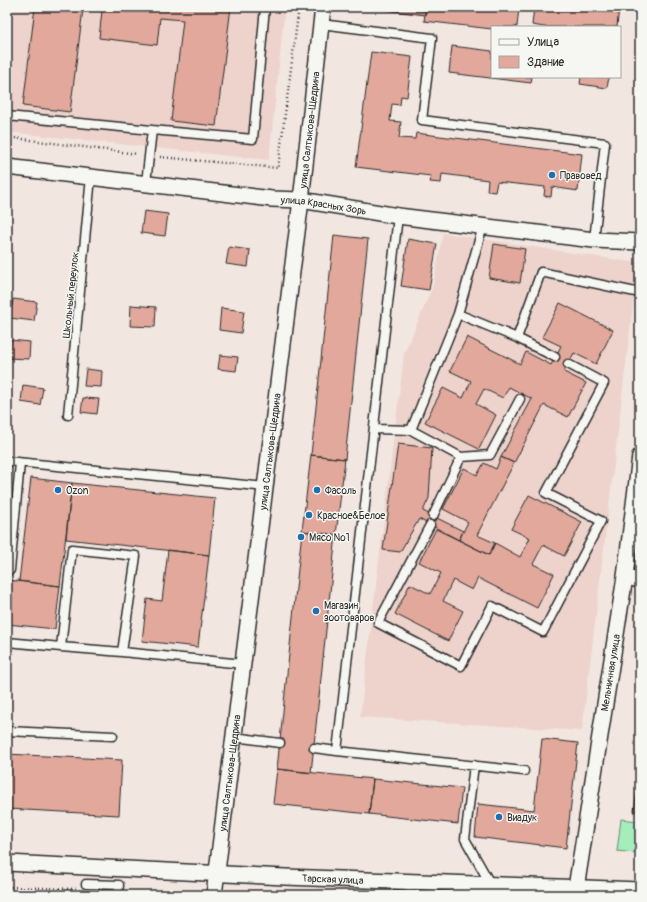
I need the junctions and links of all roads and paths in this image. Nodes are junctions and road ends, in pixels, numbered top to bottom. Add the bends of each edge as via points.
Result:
1 (265, 7) edge
2 (323, 7) edge
3 (321, 24) junction
4 (7, 116) edge
5 (152, 130) junction
6 (7, 167) edge
7 (92, 177) junction
8 (146, 183) junction
9 (301, 200) junction
10 (398, 216) junction
11 (482, 226) junction
12 (594, 240) junction
13 (640, 242) edge
14 (640, 293) edge
15 (458, 314) junction
16 (517, 338) junction
17 (555, 357) dead end
18 (568, 364) dead end
19 (520, 399) dead end
20 (68, 416) dead end
21 (374, 429) junction
22 (411, 430) junction
23 (640, 456) edge
24 (462, 457) junction
25 (7, 462) edge
26 (20, 463) junction
27 (265, 487) junction
28 (433, 516) dead end
29 (430, 525) dead end
30 (7, 569) edge
31 (633, 579) edge
32 (7, 642) edge
33 (61, 647) junction
34 (122, 652) junction
35 (243, 664) junction
36 (7, 731) edge
37 (113, 736) dead end
38 (234, 737) junction
39 (280, 743) dead end
40 (314, 748) dead end
41 (337, 751) junction
42 (474, 765) junction
43 (524, 770) dead end
44 (7, 863) edge
45 (217, 873) junction
46 (491, 885) junction
47 (84, 886) joint
48 (7, 887) edge
49 (576, 888) junction
50 (640, 890) edge
51 (118, 895) edge
52 (214, 895) edge

1 - 5 lane via 253,139
2 - 3 street, улица Салтыкова-Щедрина
3 - 9 street, улица Салтыкова-Щедрина
3 - 12 lane via 432,38 422,120 605,143
4 - 5 lane
5 - 8 lane
6 - 7 street, улица Красных Зорь
7 - 8 street, улица Красных Зорь
7 - 20 lane, Школьный переулок
8 - 9 street, улица Красных Зорь via 272,199
9 - 10 street, улица Красных Зорь
9 - 27 street, улица Салтыкова-Щедрина
10 - 11 street, улица Красных Зорь
10 - 21 lane
11 - 12 street, улица Красных Зорь
11 - 15 lane
12 - 13 street, улица Красных Зорь
14 - 16 lane via 541,272
15 - 16 lane
15 - 22 lane
16 - 17 lane
18 - 29 lane via 604,383 546,493 601,521 543,632 492,606 461,666 378,623
19 - 24 lane via 490,455
21 - 22 lane
21 - 41 lane
22 - 24 lane
23 - 31 street, Мельничная улица
24 - 28 lane
25 - 26 lane
26 - 27 lane
26 - 30 lane via 10,570
27 - 35 street, улица Салтыкова-Щедрина
31 - 49 street, Мельничная улица
32 - 33 lane
33 - 34 lane
33 - 34 lane via 72,549 136,556
34 - 35 lane
35 - 38 street, улица Салтыкова-Щедрина
36 - 37 lane
38 - 39 lane
38 - 45 street, улица Салтыкова-Щедрина
40 - 41 lane
41 - 42 lane
42 - 43 lane
42 - 46 lane via 465,839
44 - 45 street, Тарская улица
45 - 46 street, Тарская улица
45 - 52 street, улица Салтыкова-Щедрина
46 - 49 street, Тарская улица
47 - 48 path
47 - 51 lane via 119,885
49 - 50 street, Тарская улица

